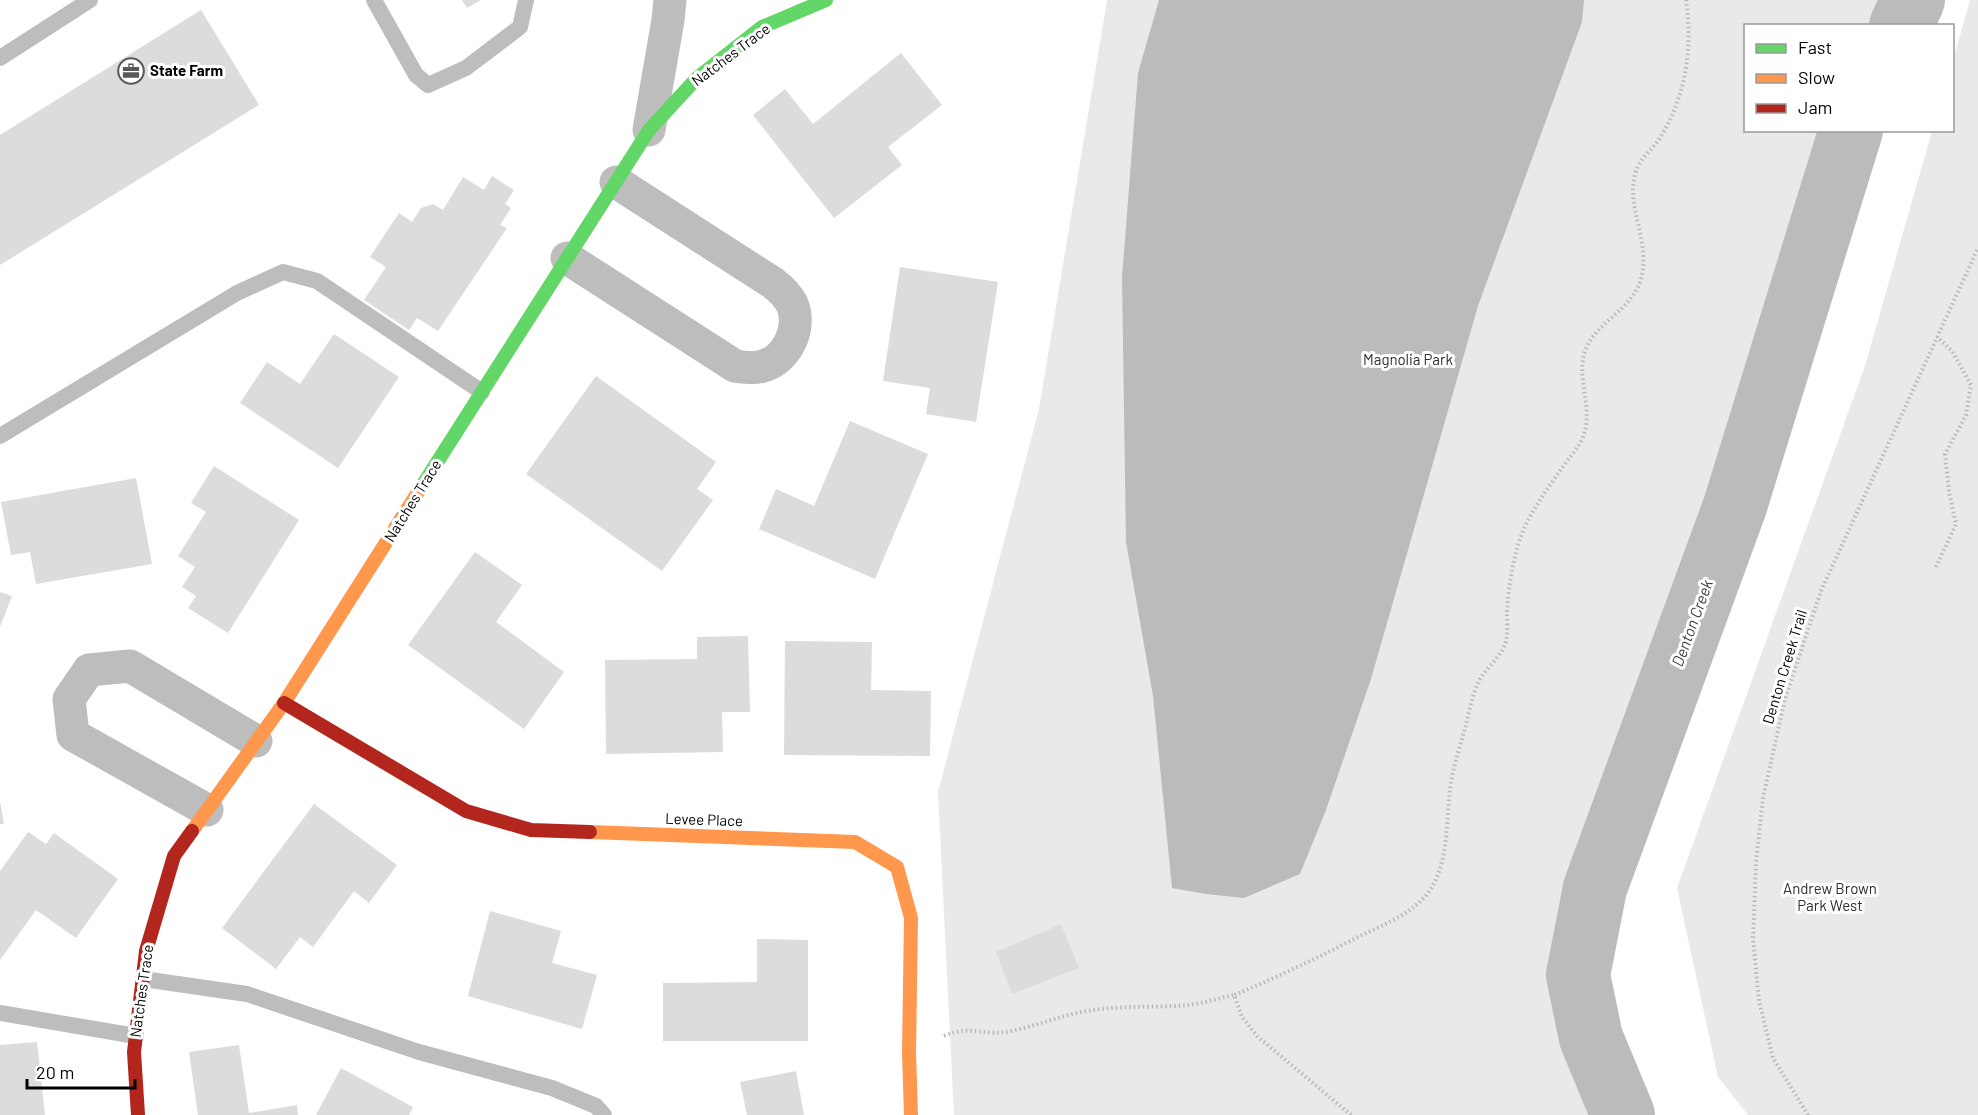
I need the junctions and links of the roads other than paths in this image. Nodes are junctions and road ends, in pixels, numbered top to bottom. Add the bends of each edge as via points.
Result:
1 (90, 0) edge
2 (374, 0) edge
3 (526, 0) edge
4 (669, 0) edge
5 (826, 0) edge
6 (0, 58) edge
7 (649, 130) junction
8 (616, 182) junction
9 (567, 258) junction
10 (482, 392) junction
11 (0, 436) edge
12 (284, 703) junction
13 (256, 741) junction
14 (207, 810) junction
15 (143, 979) junction
16 (0, 1013) edge
17 (136, 1036) junction
18 (138, 1115) edge
19 (604, 1115) edge
20 (911, 1115) edge

1 - 6 lane
2 - 3 lane via 417,75 428,85 466,68 520,27
4 - 7 street, Natches Trace
5 - 7 street, Natches Trace via 762,27 697,78
7 - 8 street, Natches Trace
8 - 9 street, Natches Trace
8 - 9 street via 784,293 796,320 788,348 764,366 735,366
9 - 10 street, Natches Trace
10 - 11 lane via 317,281 283,272 237,293
10 - 12 street, Natches Trace
12 - 13 street, Natches Trace
12 - 20 street, Levee Place via 466,811 531,830 855,842 897,867 911,918
13 - 14 street, Natches Trace
13 - 14 street via 130,666 89,670 69,699 73,735
14 - 15 street, Natches Trace via 174,856 146,951
15 - 17 street, Natches Trace
15 - 19 lane via 247,994 419,1052 552,1088 596,1106
16 - 17 lane
17 - 18 street, Natches Trace

